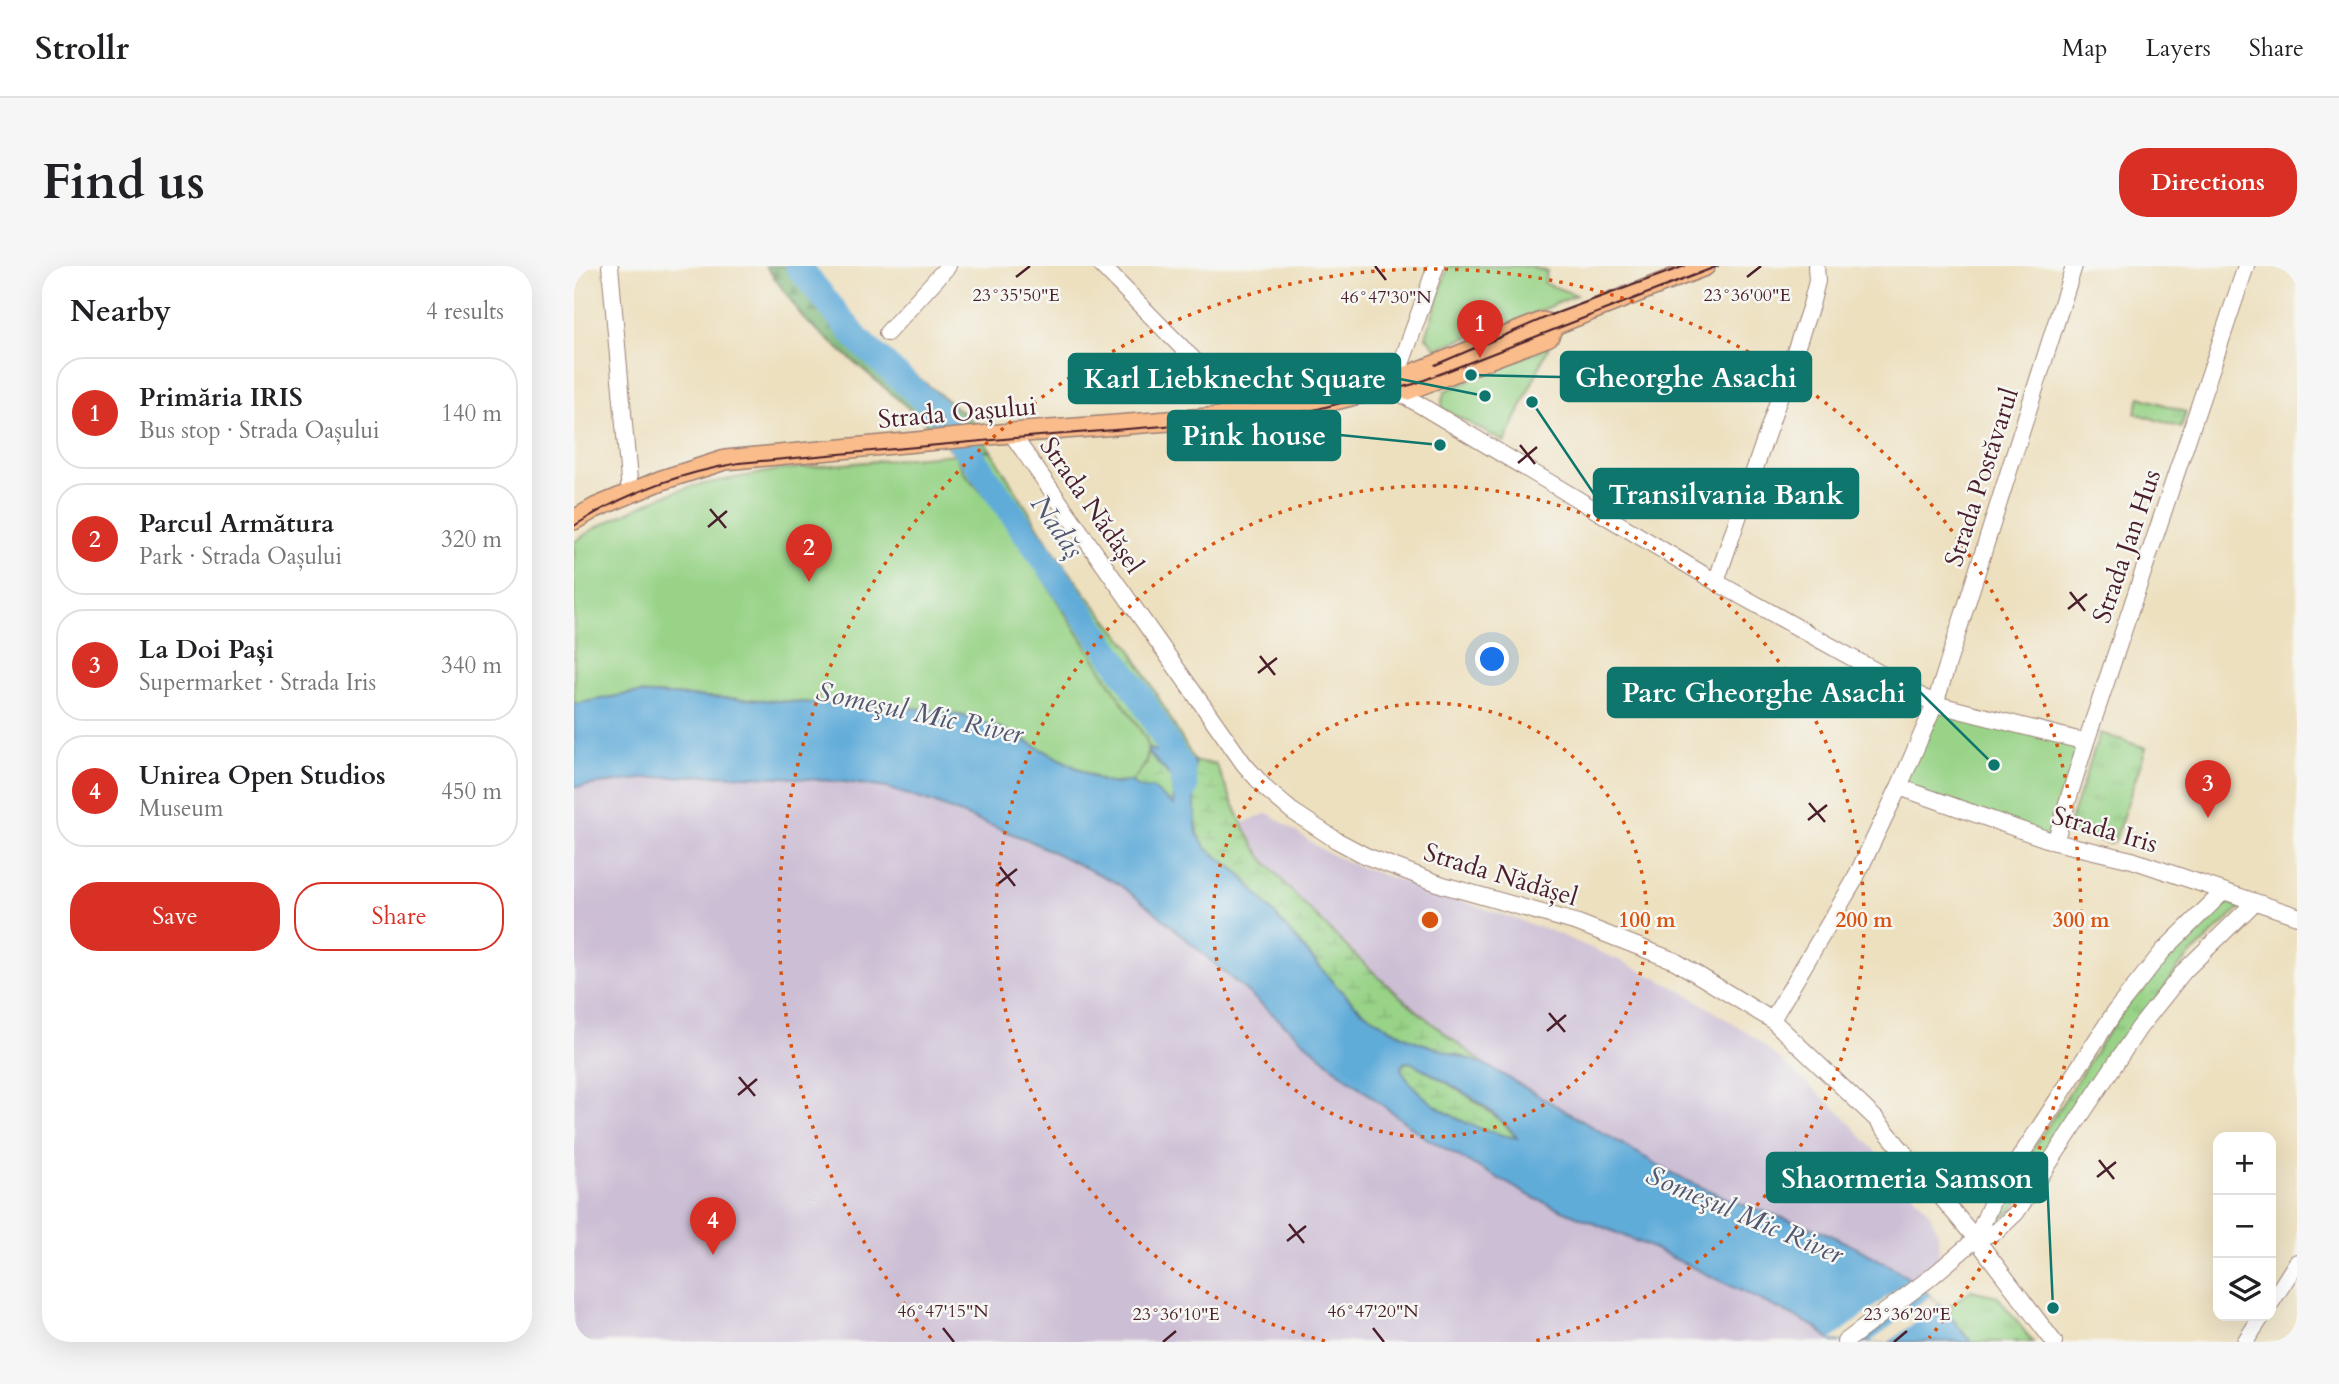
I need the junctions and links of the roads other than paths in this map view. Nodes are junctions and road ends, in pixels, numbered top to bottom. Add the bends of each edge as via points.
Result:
1 (610, 266) edge
2 (947, 266) edge
3 (1102, 266) edge
4 (1436, 266) edge
5 (1705, 266) edge
6 (1816, 266) edge
7 (2074, 266) edge
8 (2246, 266) edge
9 (887, 332) dead end
10 (1395, 385) junction
11 (1248, 415) junction
12 (1004, 433) junction
13 (630, 492) junction
14 (574, 520) edge
15 (1716, 582) junction
16 (1935, 704) junction
17 (2086, 742) junction
18 (1899, 788) junction
19 (2055, 842) junction
20 (2223, 892) junction
21 (2255, 902) junction
22 (2297, 916) edge
23 (1772, 1020) junction
24 (1976, 1239) junction
25 (2297, 1262) edge
26 (2276, 1295) edge
27 (2259, 1321) edge
28 (1845, 1342) edge
29 (2054, 1342) edge
30 (2245, 1342) edge

1 - 13 street
2 - 9 street
3 - 11 street
4 - 10 street
5 - 10 main road, Strada Oașului via 1554,325 1549,337 1407,390
6 - 15 street via 1811,305
7 - 16 street, Strada Postăvarul
8 - 17 street, Strada Jan Hus
10 - 11 main road, Strada Oașului
10 - 15 street via 1405,397
11 - 12 main road, Strada Oașului
12 - 13 main road, Strada Oașului via 725,460
12 - 23 street, Strada Nădășel via 1244,764 1292,811 1366,856 1443,885 1578,923 1675,961
13 - 14 main road, Strada Oașului
15 - 16 street
16 - 17 street
16 - 18 street, Strada Postăvarul
17 - 19 street, Strada Jan Hus
18 - 19 street, Strada Iris
18 - 23 street, Strada Postăvarul via 1853,883
19 - 20 street, Strada Iris via 2132,860
20 - 21 street, Strada Iris
20 - 24 street via 2163,951 2116,1010 1994,1197
21 - 22 street, Strada Iris
21 - 24 street via 2185,970 2139,1028 2016,1213 1997,1231
23 - 24 street, Strada Nădășel via 1876,1119
24 - 28 street
24 - 29 street, Strada Nădășel
25 - 26 street
27 - 30 street

